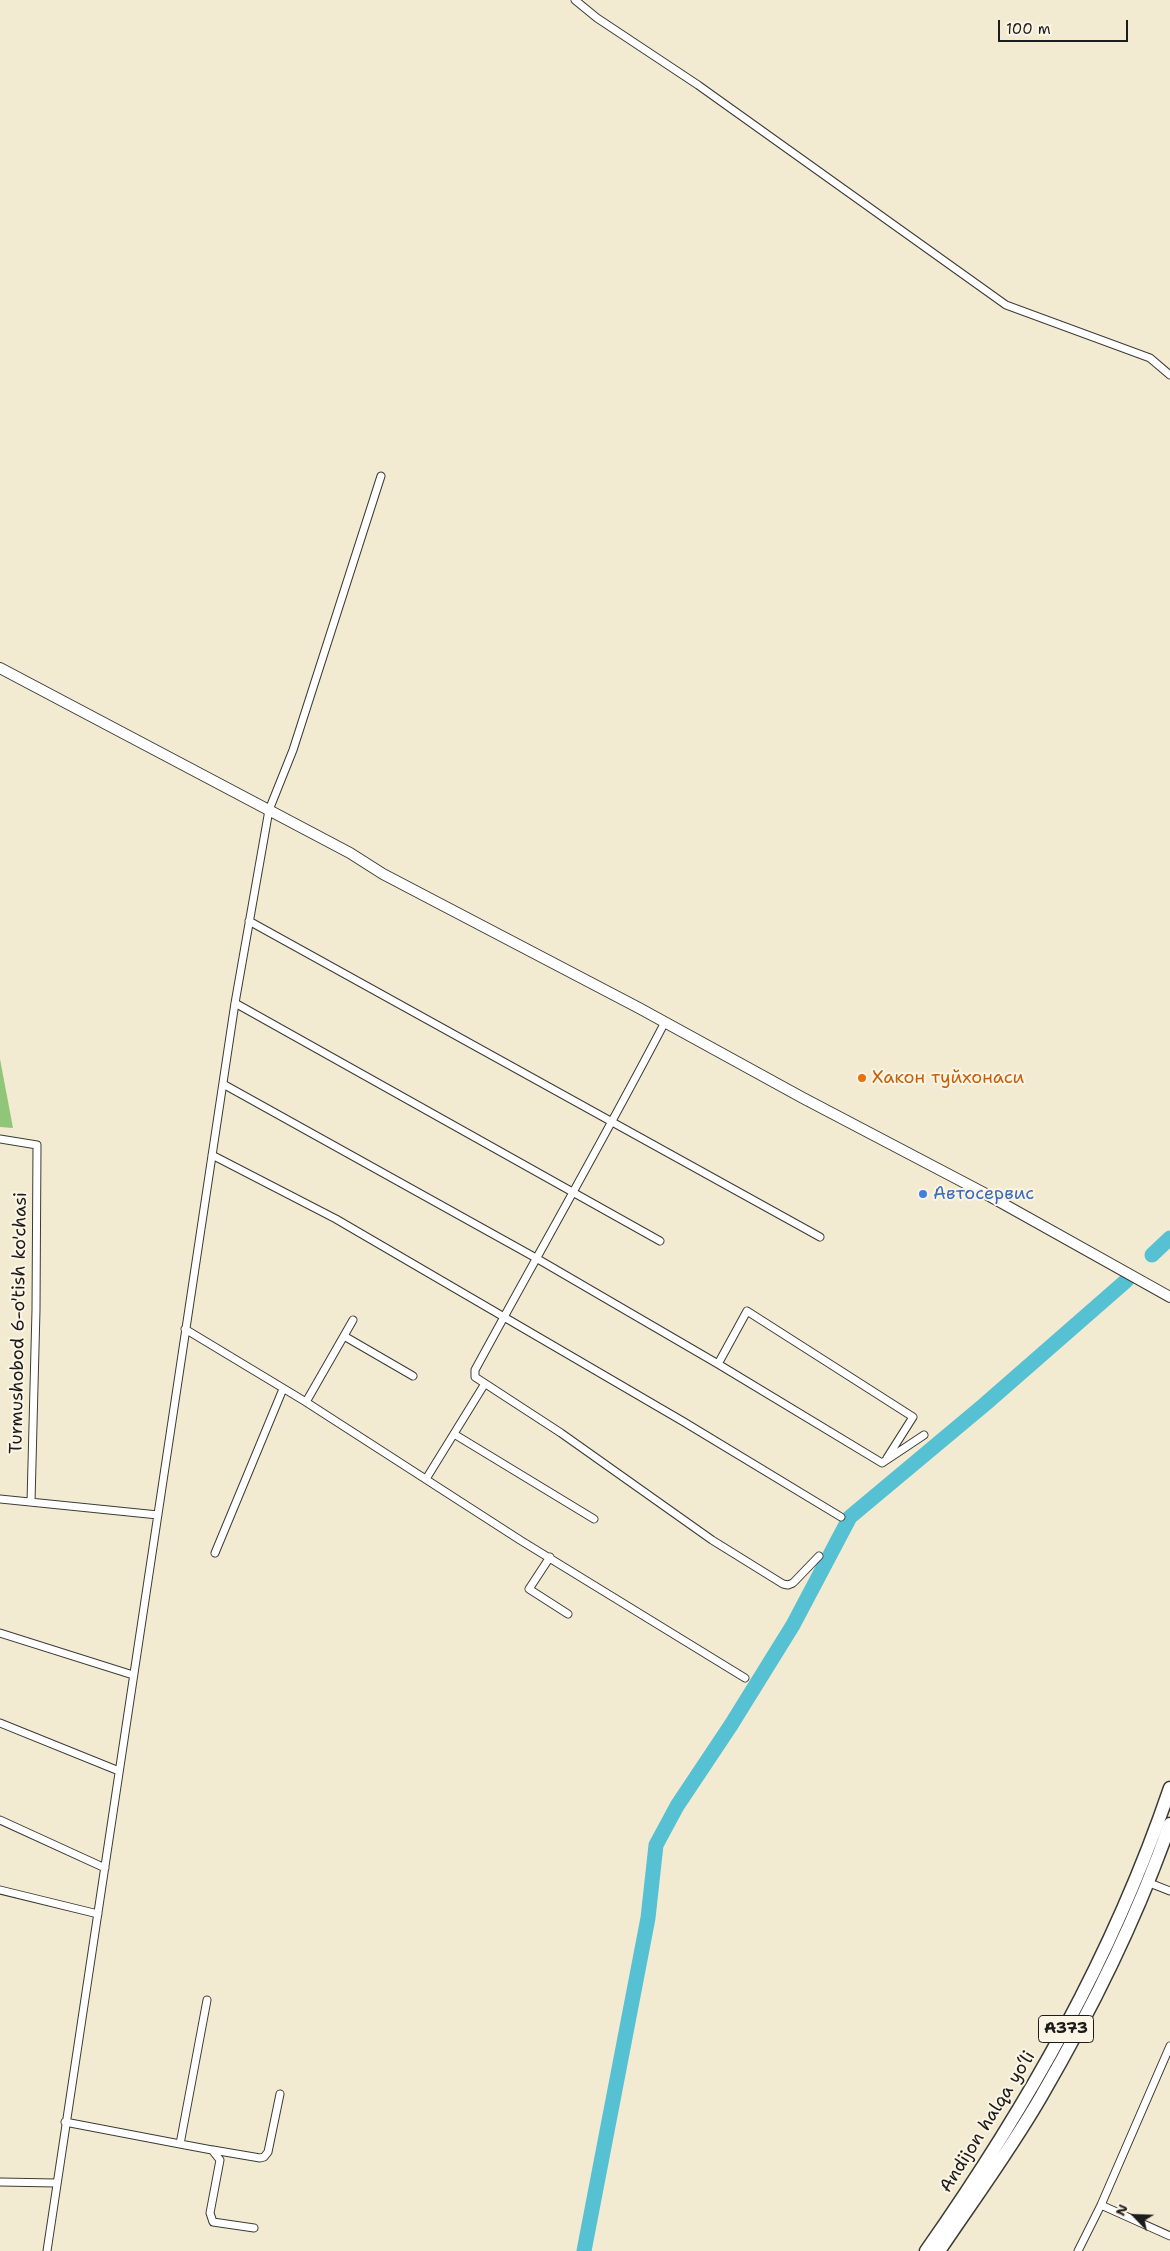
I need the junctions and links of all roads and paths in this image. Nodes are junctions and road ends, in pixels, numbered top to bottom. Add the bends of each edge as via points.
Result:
1 (575, 0) edge
2 (1170, 375) edge
3 (381, 476) dead end
4 (0, 668) edge
5 (269, 810) junction
6 (248, 921) junction
7 (235, 1003) junction
8 (665, 1022) junction
9 (223, 1084) junction
10 (612, 1123) junction
11 (0, 1139) edge
12 (212, 1155) junction
13 (572, 1192) junction
14 (820, 1237) dead end
15 (660, 1241) dead end
16 (536, 1258) junction
17 (1170, 1297) edge
18 (504, 1317) junction
19 (353, 1320) dead end
20 (185, 1329) junction
21 (344, 1336) junction
22 (718, 1364) junction
23 (412, 1376) dead end
24 (484, 1385) junction
25 (284, 1389) junction
26 (306, 1402) junction
27 (454, 1434) junction
28 (924, 1434) dead end
29 (884, 1462) junction
30 (426, 1479) junction
31 (0, 1499) edge
32 (31, 1502) junction
33 (158, 1515) junction
34 (841, 1517) dead end
35 (594, 1519) dead end
36 (215, 1552) dead end
37 (819, 1556) dead end
38 (550, 1557) junction
39 (568, 1614) dead end
40 (0, 1633) edge
41 (133, 1675) junction
42 (744, 1678) dead end
43 (0, 1723) edge
44 (119, 1771) junction
45 (1170, 1788) edge
46 (0, 1820) edge
47 (1170, 1824) edge
48 (105, 1868) junction
49 (1147, 1882) junction
50 (0, 1890) edge
51 (1170, 1891) edge
52 (98, 1914) junction
53 (207, 2000) dead end
54 (1170, 2046) edge
55 (280, 2094) dead end
56 (65, 2122) junction
57 (180, 2144) junction
58 (212, 2150) junction
59 (0, 2182) edge
60 (56, 2183) junction
61 (1101, 2205) junction
62 (254, 2228) dead end
63 (1170, 2236) edge
64 (47, 2251) edge
65 (926, 2251) edge
66 (939, 2251) edge
67 (1078, 2251) edge

1 - 2 street via 1006,305 1150,358
3 - 5 street via 293,750
4 - 5 main road
5 - 6 street
5 - 8 main road via 383,874
6 - 7 street
6 - 10 street
7 - 9 street
7 - 13 street
8 - 10 street
8 - 17 main road
9 - 12 street
9 - 16 street
10 - 13 street
10 - 14 street
11 - 32 street, Turmushobod 6-o'tish ko'chasi via 37,1145
12 - 18 street via 336,1219
12 - 20 street
13 - 15 street
13 - 16 street
16 - 18 street
16 - 22 street
18 - 24 street via 475,1370 475,1377
18 - 34 street
19 - 21 street
20 - 25 street
20 - 33 street
21 - 23 street
21 - 26 street
22 - 29 street
22 - 29 street via 747,1311 913,1417
24 - 27 street
24 - 37 street via 561,1433 712,1540 782,1584 793,1582
25 - 26 street
25 - 36 street
26 - 30 street
27 - 30 street
27 - 35 street
28 - 29 street
30 - 38 street
31 - 32 street
32 - 33 street
33 - 41 street
38 - 39 street via 529,1589
38 - 42 street
40 - 41 street
41 - 44 street
43 - 44 street
44 - 48 street
45 - 65 highway, Andijon halqa yo‘li / A373 via 1138,1876 1078,2007 1036,2081
46 - 48 street
47 - 49 highway, Andijon halqa yo‘li / A373
48 - 52 street
49 - 51 street
49 - 66 highway, Andijon halqa yo‘li / A373 via 1116,1954 1041,2096
50 - 52 street
52 - 56 street
53 - 57 street
54 - 61 street
55 - 58 street via 268,2152 264,2157
56 - 57 street
56 - 60 street
57 - 58 street
58 - 62 street via 220,2160 210,2218 213,2222
59 - 60 street
60 - 64 street
61 - 63 street
61 - 67 street

